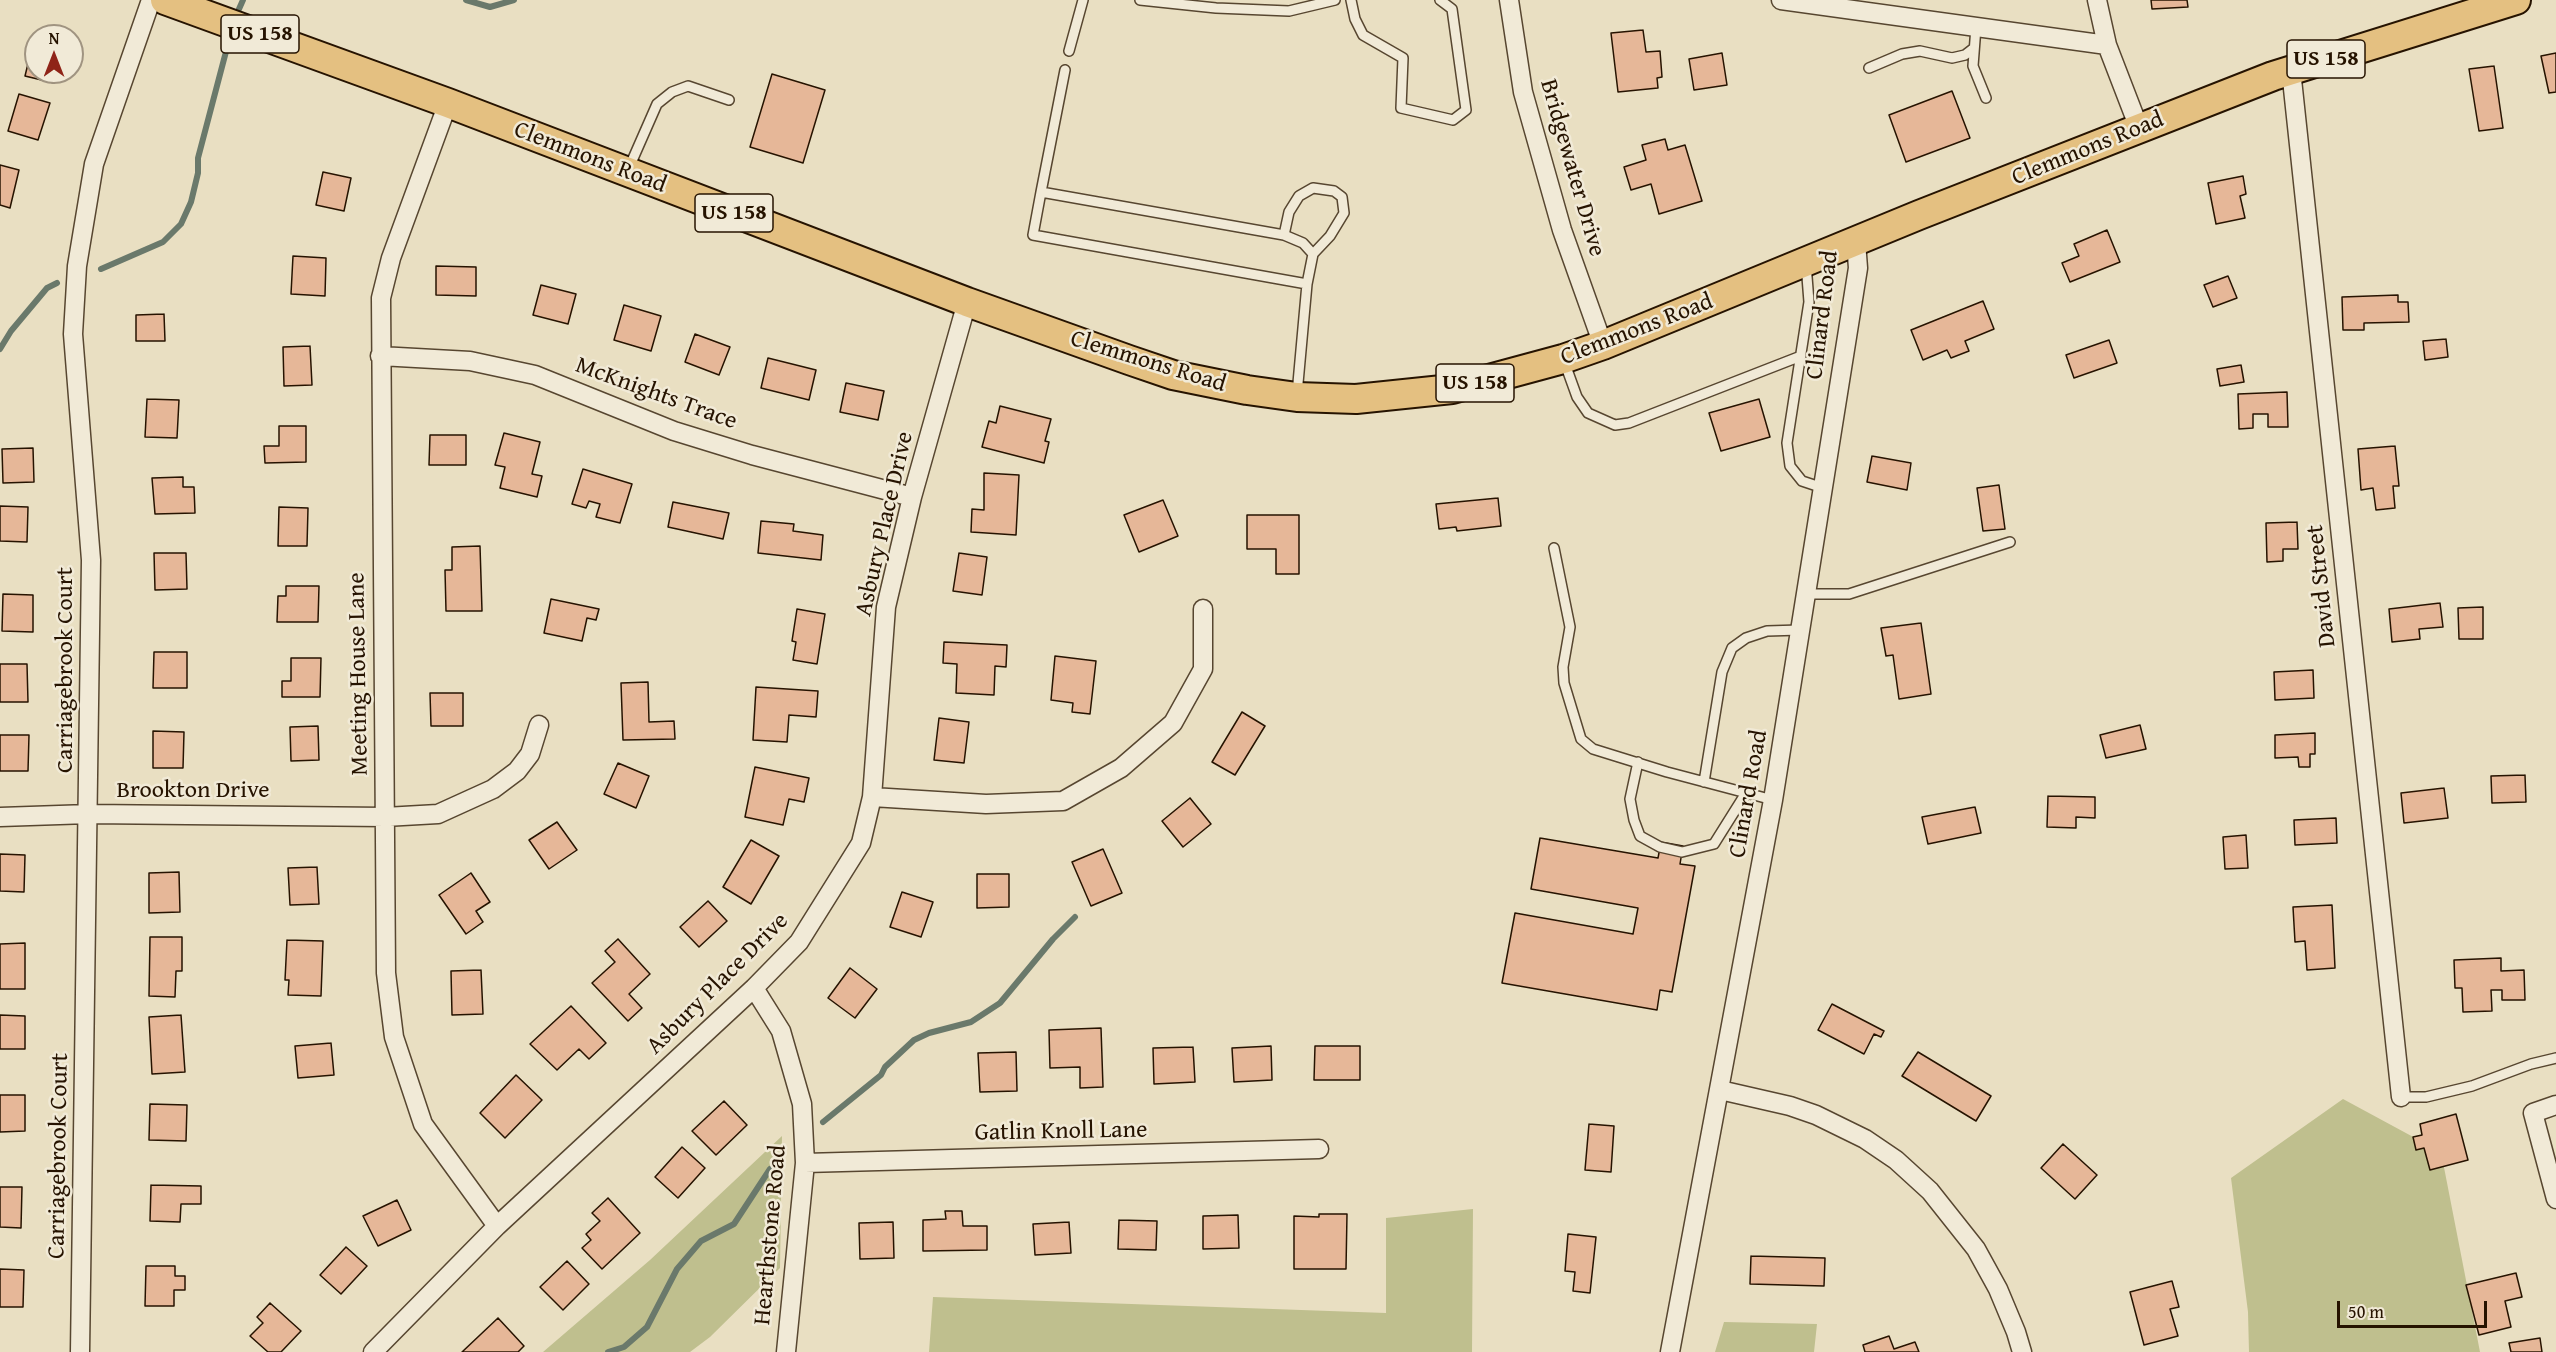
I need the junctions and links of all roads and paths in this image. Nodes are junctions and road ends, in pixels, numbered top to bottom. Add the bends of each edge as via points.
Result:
1 (152, 0) edge
2 (165, 0) edge
3 (1083, 0) edge
4 (1140, 0) edge
5 (1335, 0) edge
6 (1351, 0) edge
7 (1440, 0) edge
8 (1509, 0) edge
9 (1780, 0) edge
10 (2097, 0) edge
11 (2516, 0) edge
12 (1976, 27) junction
13 (2108, 45) junction
14 (1974, 48) junction
15 (1069, 51) dead end
16 (1869, 68) dead end
17 (1065, 70) dead end
18 (2291, 70) junction
19 (1986, 98) dead end
20 (729, 100) dead end
21 (448, 103) junction
22 (2139, 128) junction
23 (627, 172) junction
24 (1041, 192) junction
25 (1284, 235) junction
26 (1856, 242) junction
27 (1313, 254) junction
28 (1806, 262) junction
29 (1307, 284) junction
30 (967, 302) junction
31 (1603, 345) junction
32 (380, 356) junction
33 (1801, 356) junction
34 (1563, 359) junction
35 (1297, 397) junction
36 (1823, 488) junction
37 (912, 497) junction
38 (2010, 542) dead end
39 (1554, 548) dead end
40 (1807, 594) junction
41 (1203, 609) dead end
42 (1800, 630) junction
43 (539, 725) dead end
44 (1638, 762) junction
45 (1704, 782) junction
46 (1746, 793) junction
47 (872, 797) junction
48 (1773, 800) junction
49 (89, 814) junction
50 (0, 817) edge
51 (385, 817) junction
52 (754, 988) junction
53 (2556, 1058) edge
54 (1720, 1090) junction
55 (2401, 1097) joint
56 (2556, 1105) edge
57 (1319, 1149) dead end
58 (805, 1163) junction
59 (2556, 1198) edge
60 (497, 1226) junction
61 (80, 1352) edge
62 (373, 1352) edge
63 (786, 1352) edge
64 (1670, 1352) edge
65 (2022, 1352) edge

1 - 49 street, Carriagebrook Court via 94,164 77,266 73,334 91,560
2 - 21 main road, Clemmons Road / US 158
3 - 15 lane
4 - 5 lane via 1289,11
6 - 7 lane via 1363,35 1403,58 1401,108 1453,120 1466,110 1452,9
8 - 31 street, Bridgewater Drive via 1526,102 1562,230
9 - 12 street
10 - 13 street
11 - 18 main road, Clemmons Road / US 158
12 - 13 street
12 - 14 lane
13 - 22 street
14 - 16 lane via 1952,58 1920,51 1902,54
14 - 19 lane via 1973,66
17 - 24 lane
18 - 22 main road, Clemmons Road / US 158
18 - 55 street, David Street
20 - 23 lane via 688,86 672,92 657,104
21 - 23 main road, Clemmons Road / US 158
21 - 32 street, Meeting House Lane via 391,258 381,298
22 - 26 main road, Clemmons Road / US 158
23 - 30 main road, Clemmons Road / US 158
24 - 25 lane
24 - 29 lane via 1033,235
25 - 27 lane via 1303,243
25 - 27 lane via 1289,212 1299,196 1313,188 1334,191 1342,197 1344,213
26 - 28 main road, Clemmons Road / US 158
26 - 36 street, Clinard Road via 1858,268
27 - 29 lane
28 - 31 main road, Clemmons Road / US 158
28 - 33 lane via 1809,302
29 - 35 lane
30 - 35 main road, Clemmons Road / US 158 via 1173,375
30 - 37 street, Asbury Place Drive
31 - 34 main road, Clemmons Road / US 158
32 - 37 street, McKnights Trace via 470,361 535,375 674,431
32 - 51 street, Meeting House Lane
33 - 34 lane via 1615,425 1588,413 1577,397
33 - 36 lane via 1787,443 1790,465 1802,481
34 - 35 main road, Clemmons Road / US 158 via 1452,389 1414,395 1356,399
36 - 40 street, Clinard Road
37 - 47 street, Asbury Place Drive via 886,607
38 - 40 lane via 1849,594
39 - 44 lane via 1570,627 1564,683 1581,739 1593,749
40 - 42 street, Clinard Road
41 - 47 street via 1203,669 1173,723 1121,768 1063,801 986,804
42 - 45 lane via 1767,631 1732,648 1722,672
42 - 48 street, Clinard Road
43 - 51 street, Brookton Drive via 530,754 517,771 493,789 438,814
44 - 45 lane
44 - 46 lane via 1630,799 1634,820 1640,836 1660,847 1682,852 1714,844
45 - 46 lane
46 - 48 lane
47 - 52 street, Asbury Place Drive via 861,843 799,942
48 - 54 street, Clinard Road
49 - 50 street, Brookton Drive
49 - 51 street, Brookton Drive
49 - 61 street, Carriagebrook Court
51 - 60 street, Meeting House Lane via 386,974 394,1037 423,1124
52 - 58 street, Hearthstone Road via 781,1031 802,1104
52 - 60 street, Asbury Place Drive
53 - 55 lane via 2472,1086
54 - 64 street, Clinard Road
54 - 65 street via 1816,1114 1896,1160 1930,1191 1976,1249 1998,1289
56 - 59 street via 2534,1113
57 - 58 street, Gatlin Knoll Lane
58 - 63 street, Hearthstone Road
60 - 62 street, Asbury Place Drive

